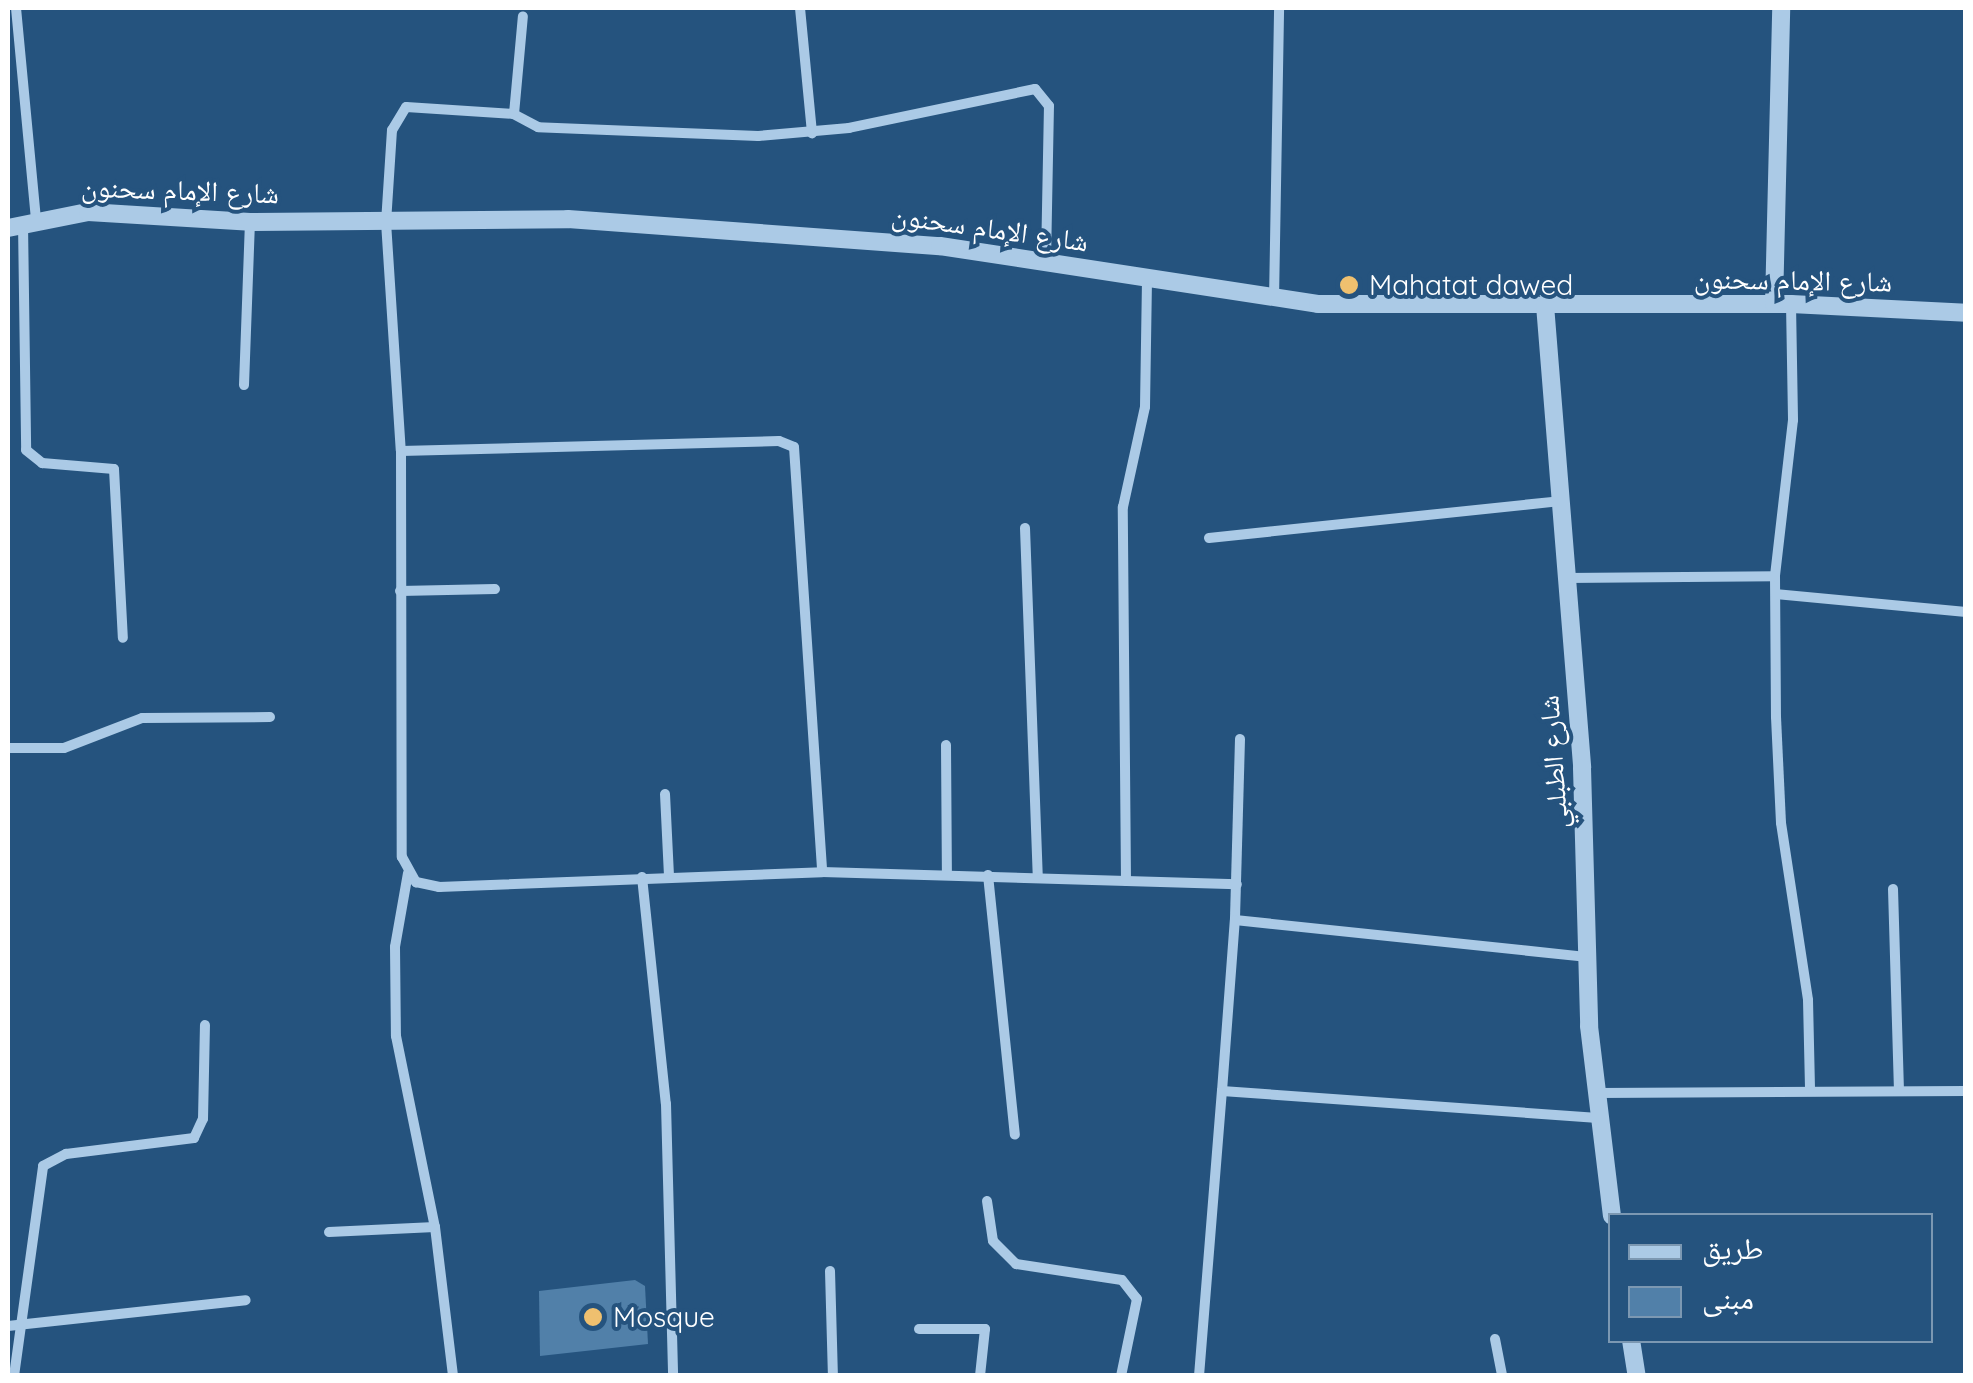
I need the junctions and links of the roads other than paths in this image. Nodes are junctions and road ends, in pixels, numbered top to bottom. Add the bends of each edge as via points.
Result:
1 (16, 8) edge
2 (800, 8) edge
3 (1278, 8) edge
4 (1781, 8) edge
5 (523, 16) dead end
6 (514, 114) junction
7 (812, 133) junction
8 (250, 222) junction
9 (386, 222) junction
10 (22, 223) edge
11 (1046, 261) junction
12 (1147, 278) junction
13 (1274, 300) junction
14 (1782, 304) junction
15 (1545, 305) junction
16 (1966, 313) edge
17 (244, 385) dead end
18 (401, 450) junction
19 (1560, 502) junction
20 (1025, 528) dead end
21 (1208, 538) dead end
22 (1775, 576) junction
23 (1566, 578) junction
24 (495, 589) dead end
25 (400, 591) junction
26 (1776, 594) junction
27 (1966, 612) edge
28 (122, 638) dead end
29 (270, 718) dead end
30 (1240, 739) dead end
31 (946, 744) dead end
32 (8, 748) edge
33 (666, 794) dead end
34 (822, 872) junction
35 (408, 874) junction
36 (947, 874) junction
37 (988, 875) junction
38 (670, 876) junction
39 (642, 877) junction
40 (1038, 877) junction
41 (1126, 882) junction
42 (1237, 884) junction
43 (1893, 889) dead end
44 (1235, 920) junction
45 (1588, 957) junction
46 (205, 1025) dead end
47 (1810, 1087) junction
48 (1900, 1089) junction
49 (1222, 1090) junction
50 (1966, 1090) edge
51 (1596, 1093) junction
52 (1598, 1118) junction
53 (1015, 1135) dead end
54 (987, 1201) dead end
55 (1612, 1213) edge
56 (436, 1227) junction
57 (329, 1232) dead end
58 (830, 1272) dead end
59 (246, 1300) dead end
60 (13, 1327) edge
61 (919, 1329) dead end
62 (1496, 1339) dead end
63 (1632, 1343) edge
64 (14, 1376) edge
65 (453, 1376) edge
66 (673, 1376) edge
67 (833, 1376) edge
68 (980, 1376) edge
69 (1120, 1376) edge
70 (1199, 1376) edge
71 (1502, 1376) edge
72 (1637, 1376) edge

1 - 10 street
2 - 7 street
3 - 13 street
4 - 14 street
5 - 6 street
6 - 7 street via 533,126 652,136
6 - 9 street via 406,107 392,130
7 - 11 street via 1040,91 1049,106
8 - 9 street, شارع الإمام سحنون
8 - 10 street, شارع الإمام سحنون via 99,212
8 - 17 street
9 - 11 street, شارع الإمام سحنون via 568,219 811,234
9 - 18 street
10 - 28 street via 26,450 42,463 114,469
11 - 12 street, شارع الإمام سحنون
12 - 13 street, شارع الإمام سحنون
12 - 41 street via 1144,407 1123,508
13 - 15 street, شارع الإمام سحنون
14 - 15 street, شارع الإمام سحنون
14 - 16 street, شارع الإمام سحنون
14 - 22 street via 1792,459
15 - 19 street, شارع الطبلبي
18 - 25 street
18 - 34 street via 779,441 794,447
19 - 21 street
19 - 23 street, شارع الطبلبي
20 - 40 street
22 - 23 street
22 - 26 street
23 - 45 street, شارع الطبلبي
24 - 25 street
25 - 35 street via 402,857
26 - 27 street
26 - 47 street via 1780,805 1808,1000
29 - 32 street via 142,718 64,748
30 - 42 street
31 - 36 street
33 - 38 street
34 - 36 street
34 - 38 street
35 - 39 street via 439,887
35 - 56 street via 397,922 394,1007 404,1092
36 - 37 street
37 - 40 street
37 - 53 street
38 - 39 street
39 - 66 street via 666,1104
40 - 41 street
41 - 42 street
42 - 44 street
43 - 48 street
44 - 45 street
44 - 49 street
45 - 51 street, شارع الطبلبي
46 - 60 street via 203,1119 194,1138 66,1154 43,1166
47 - 48 street
47 - 51 street
48 - 50 street
49 - 52 street
49 - 70 street
51 - 52 street, شارع الطبلبي
52 - 55 street, شارع الطبلبي
54 - 69 street via 992,1242 1016,1264 1122,1280 1137,1299
56 - 57 street
56 - 65 street
58 - 67 street
59 - 60 street
60 - 64 street
61 - 68 street via 985,1329
62 - 71 street
63 - 72 street

